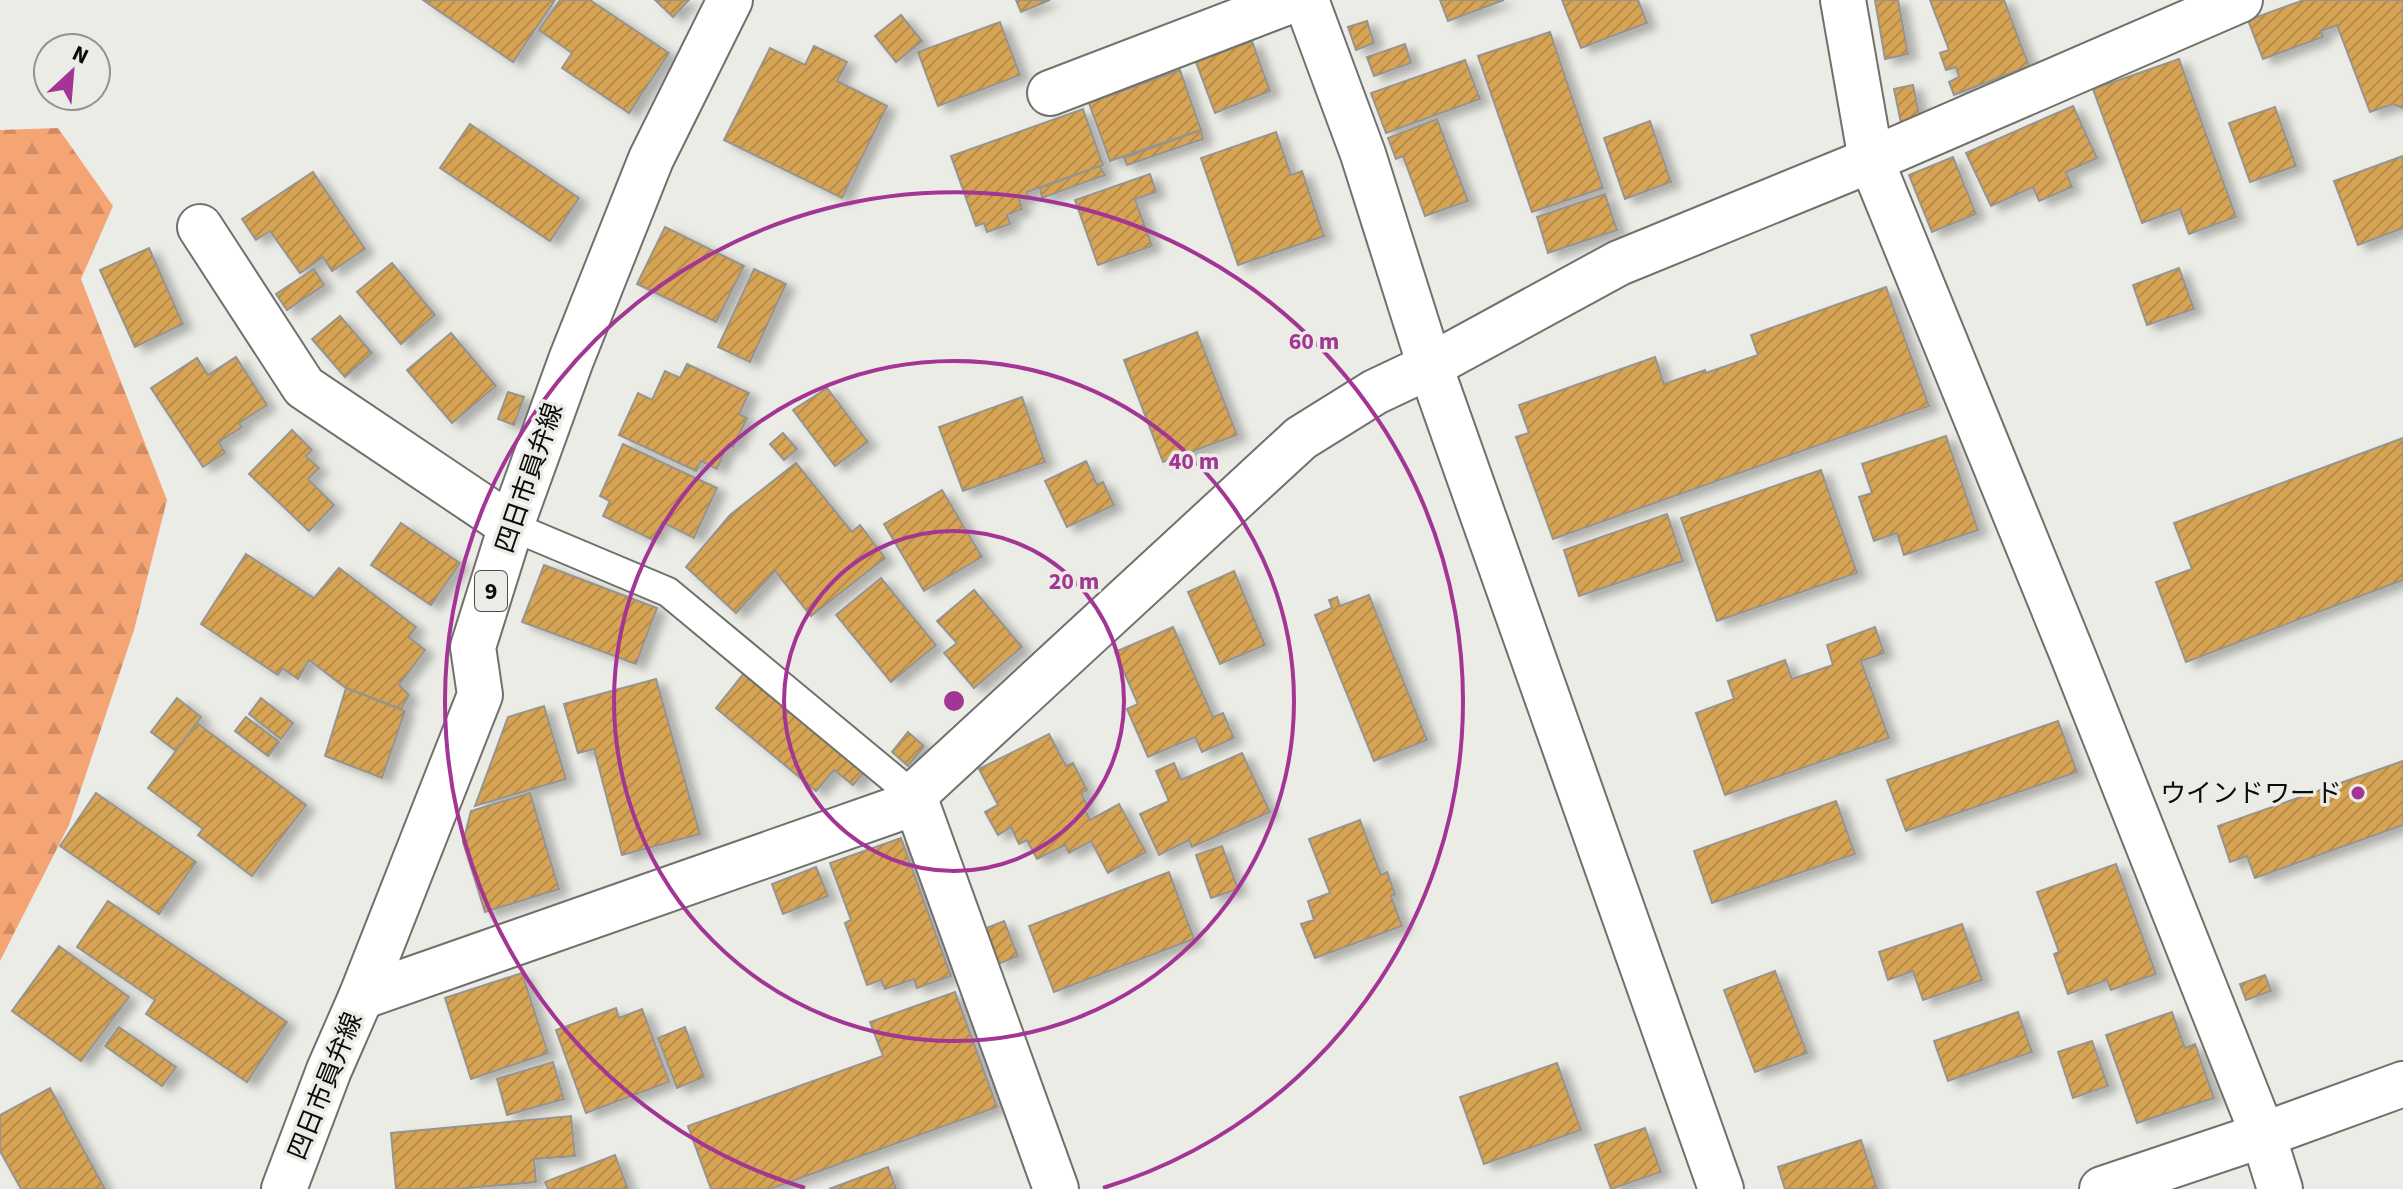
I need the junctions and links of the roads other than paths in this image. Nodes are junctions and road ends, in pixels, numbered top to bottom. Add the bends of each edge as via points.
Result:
1 (730, 0) edge
2 (1293, 0) edge
3 (1306, 0) edge
4 (1843, 0) edge
5 (2240, 0) edge
6 (1050, 93) dead end
7 (1871, 160) junction
8 (200, 227) dead end
9 (1430, 366) junction
10 (511, 526) junction
11 (914, 796) junction
12 (361, 997) junction
13 (2403, 1084) edge
14 (2263, 1135) junction
15 (284, 1189) edge
16 (1056, 1189) edge
17 (1721, 1189) edge
18 (2102, 1189) edge
19 (2280, 1189) edge

1 - 10 street, 四日市員弁線 / 9 via 651,159
2 - 6 street
3 - 9 street via 1363,154
4 - 7 street
5 - 7 street
7 - 9 street via 1619,263
7 - 14 street
8 - 10 street via 304,387
9 - 11 street via 1375,392 1301,438
9 - 17 street
10 - 11 lane via 668,592
10 - 12 street, 四日市員弁線 / 9 via 473,647 480,695
11 - 12 street via 900,808
11 - 16 street
12 - 15 street, 四日市員弁線 / 9
13 - 14 street
14 - 18 street
14 - 19 street

